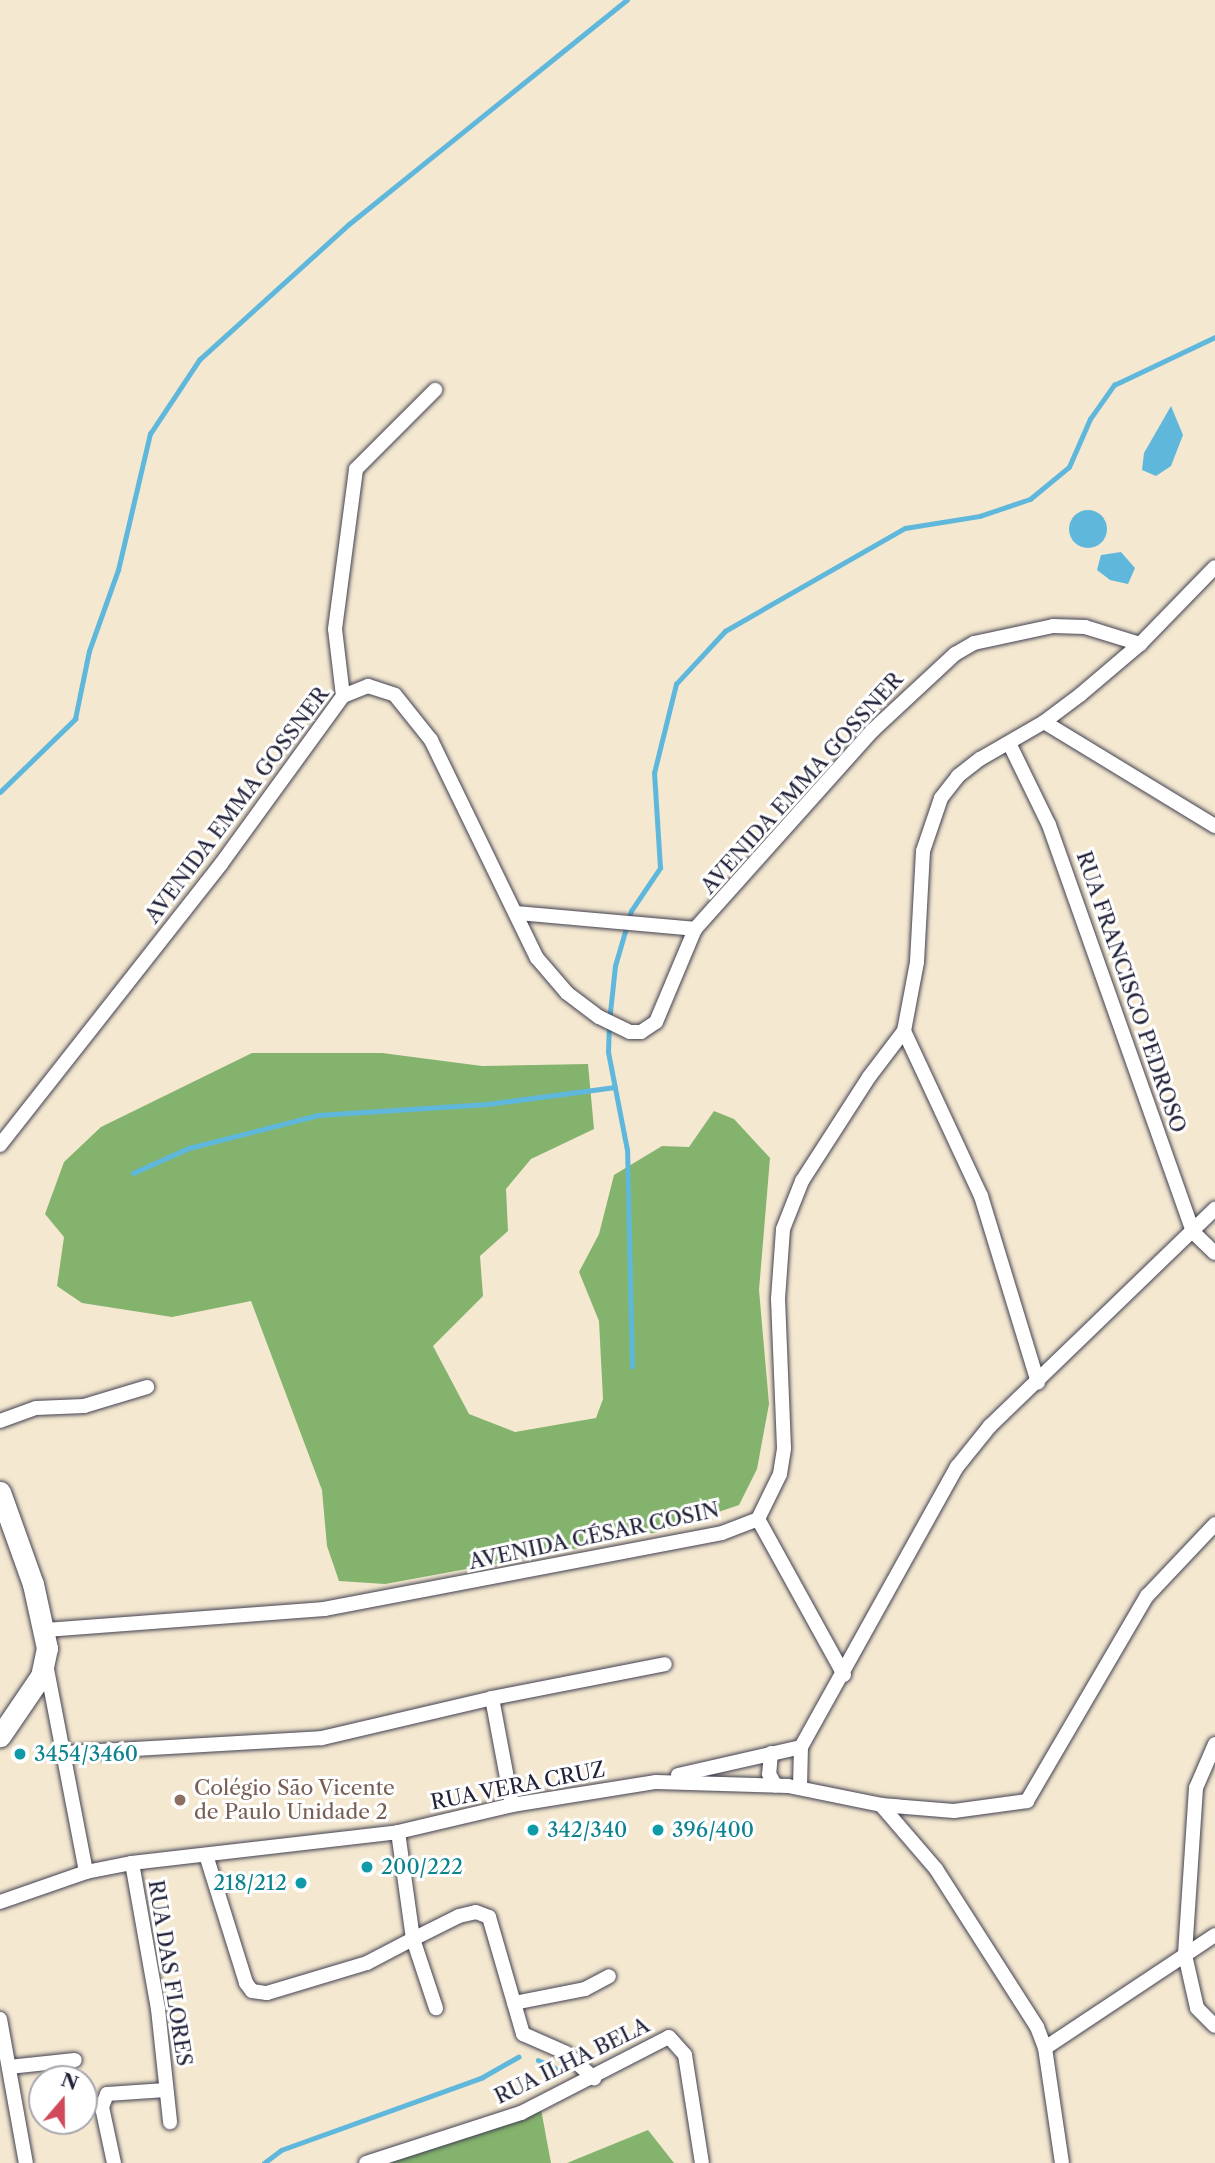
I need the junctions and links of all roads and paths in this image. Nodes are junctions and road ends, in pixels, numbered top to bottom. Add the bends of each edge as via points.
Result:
1 (435, 390) dead end
2 (1215, 567) edge
3 (1140, 644) junction
4 (343, 696) junction
5 (1044, 722) junction
6 (1009, 743) junction
7 (1215, 826) edge
8 (517, 913) junction
9 (695, 929) junction
10 (904, 1031) junction
11 (0, 1145) edge
12 (1215, 1209) edge
13 (1193, 1231) junction
14 (1215, 1253) edge
15 (1038, 1382) junction
16 (147, 1387) dead end
17 (0, 1421) edge
18 (0, 1492) edge
19 (758, 1519) junction
20 (1215, 1524) edge
21 (46, 1630) junction
22 (46, 1660) junction
23 (665, 1664) dead end
24 (844, 1675) junction
25 (492, 1698) junction
26 (0, 1736) edge
27 (1215, 1744) edge
28 (801, 1747) junction
29 (64, 1753) junction
30 (771, 1753) junction
31 (656, 1782) junction
32 (775, 1785) junction
33 (800, 1787) junction
34 (512, 1805) junction
35 (881, 1805) junction
36 (398, 1832) junction
37 (206, 1855) junction
38 (132, 1863) junction
39 (86, 1872) junction
40 (0, 1902) edge
41 (1215, 1935) edge
42 (413, 1939) junction
43 (1185, 1955) junction
44 (610, 1976) dead end
45 (514, 2003) junction
46 (436, 2008) dead end
47 (1, 2026) edge
48 (1215, 2026) edge
49 (1045, 2048) junction
50 (75, 2060) dead end
51 (9, 2067) junction
52 (594, 2078) junction
53 (166, 2090) junction
54 (170, 2122) dead end
55 (26, 2163) edge
56 (114, 2163) edge
57 (366, 2163) edge
58 (702, 2163) edge
59 (1062, 2163) edge

1 - 4 street via 356,469 335,629
2 - 3 street
3 - 5 street
3 - 9 street, AVENIDA EMMA GOSSNER via 1085,627 1053,626 974,643 955,654 872,732
4 - 8 street, AVENIDA EMMA GOSSNER via 368,686 395,695 431,740
4 - 11 street, AVENIDA EMMA GOSSNER via 221,864
5 - 6 street
5 - 7 street
6 - 10 street via 958,776 928,826 917,962
6 - 13 street, RUA FRANCISCO PEDROSO via 1049,825
8 - 9 street
8 - 9 street, AVENIDA EMMA GOSSNER via 537,958 567,993 599,1017 630,1032 641,1032 656,1022
10 - 15 street via 981,1196
10 - 19 street via 802,1181 783,1229 778,1299 784,1448 780,1474
12 - 13 street
13 - 14 street, RUA FRANCISCO PEDROSO
13 - 15 street
15 - 24 street via 990,1426 957,1467
16 - 17 street via 84,1406 37,1408
18 - 21 main road
19 - 21 street, AVENIDA CÉSAR COSIN via 722,1533 344,1606
19 - 24 street
20 - 35 street, RUA VERA CRUZ via 1147,1595 1027,1801 954,1811
21 - 22 main road
22 - 26 main road via 32,1693
22 - 29 street
23 - 25 street
24 - 28 street
25 - 29 street via 322,1738
25 - 34 street
27 - 43 street via 1194,1800
28 - 30 street
28 - 33 street
29 - 39 street
30 - 31 street
30 - 32 street via 769,1774
31 - 32 street, RUA VERA CRUZ
31 - 34 street, RUA VERA CRUZ
32 - 33 street, RUA VERA CRUZ
33 - 35 street, RUA VERA CRUZ
34 - 36 street, RUA VERA CRUZ
35 - 49 street via 936,1869 1023,2005
36 - 37 street, RUA VERA CRUZ
36 - 42 street
37 - 38 street, RUA VERA CRUZ
37 - 42 street via 252,1991 267,1993 367,1963
38 - 39 street, RUA VERA CRUZ
38 - 53 street, RUA DAS FLORES via 158,2009
39 - 40 street, RUA VERA CRUZ
41 - 43 street
42 - 45 street via 459,1916 476,1912 489,1917
42 - 46 street
43 - 48 street via 1197,2008
43 - 49 street
44 - 45 street via 585,1989
45 - 52 street via 523,2034 566,2053
47 - 51 street
49 - 59 street
50 - 51 street
51 - 55 street
52 - 57 street, RUA ILHA BELA via 521,2113
52 - 58 street, RUA ILHA BELA via 669,2038 685,2055
53 - 54 street, RUA DAS FLORES
53 - 56 street via 107,2094 102,2108

